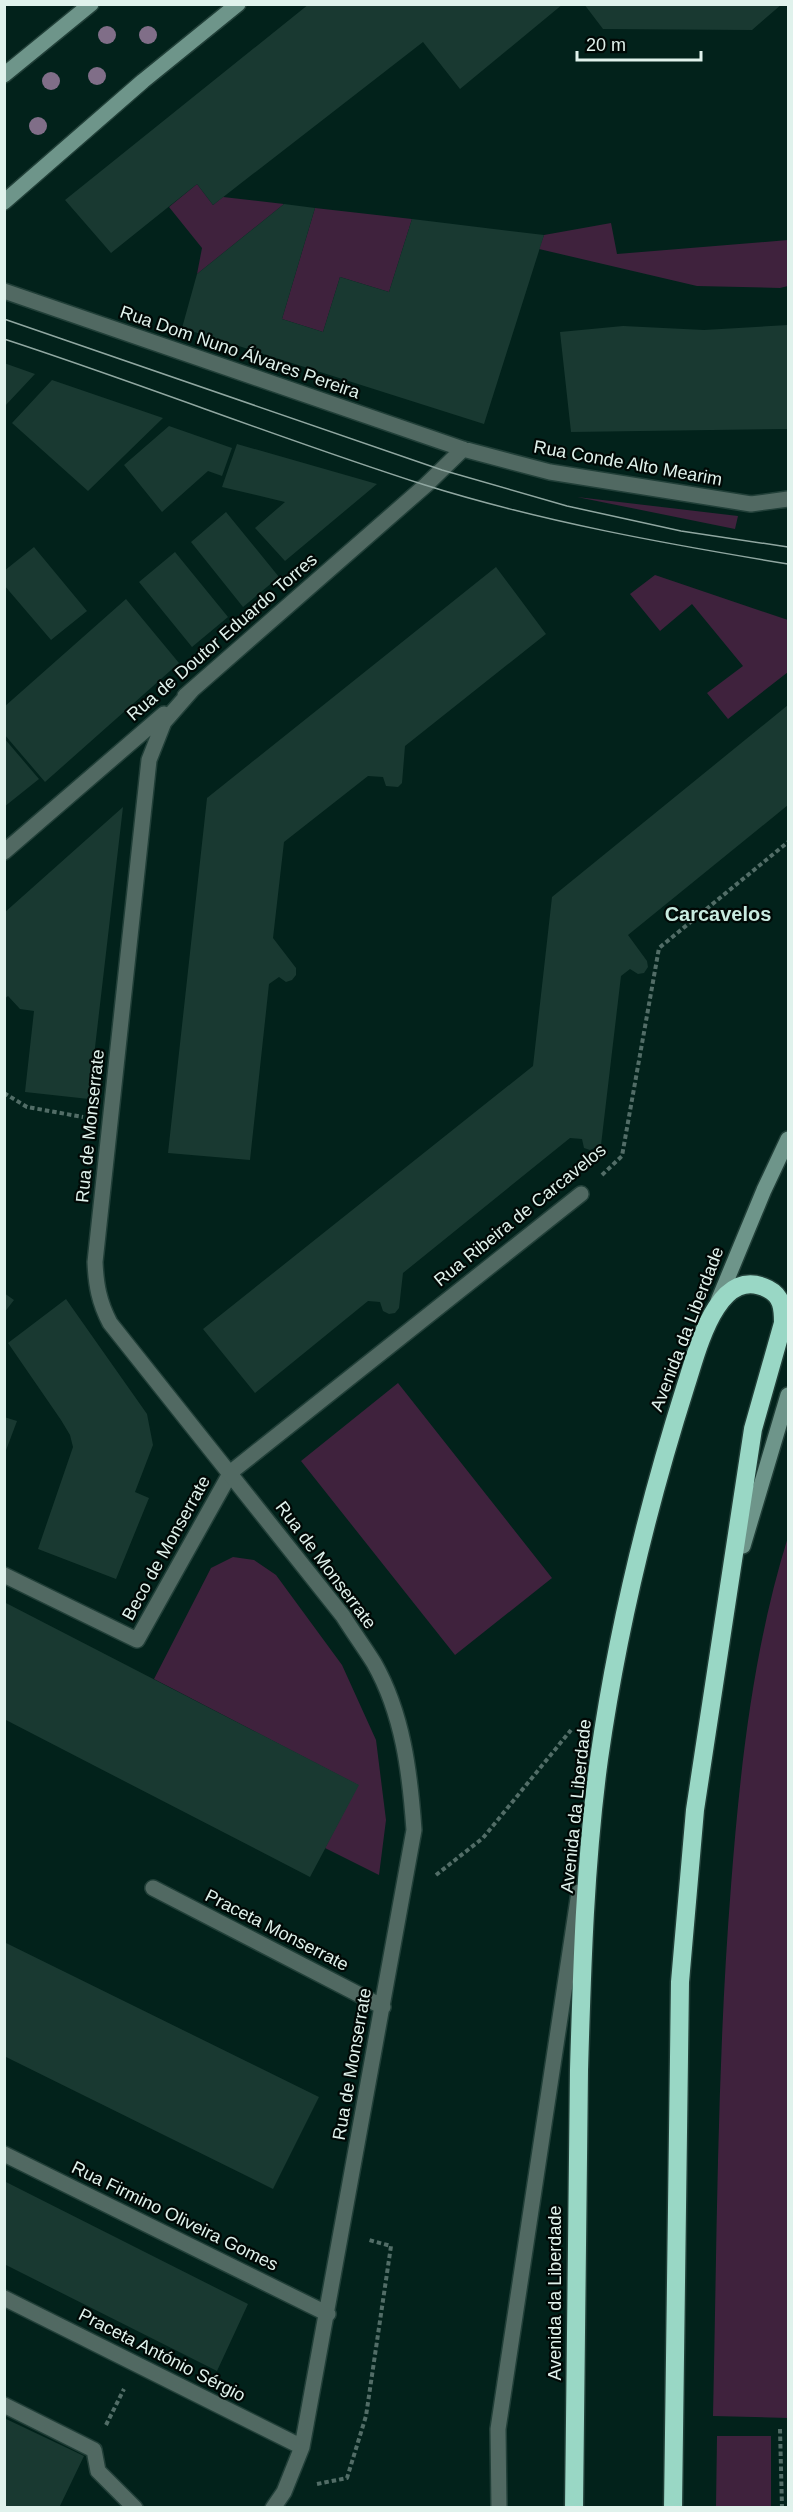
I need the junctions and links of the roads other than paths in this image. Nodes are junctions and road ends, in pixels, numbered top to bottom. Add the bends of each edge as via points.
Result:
1 (91, 4) edge
2 (238, 4) edge
3 (4, 75) edge
4 (4, 202) edge
5 (4, 291) edge
6 (463, 449) junction
7 (789, 499) edge
8 (192, 690) junction
9 (4, 852) edge
10 (789, 1139) edge
11 (581, 1194) road end
12 (718, 1301) junction
13 (789, 1395) edge
14 (231, 1472) junction
15 (4, 1575) edge
16 (723, 1628) junction
17 (595, 1798) junction
18 (153, 1888) dead end
19 (383, 2007) junction
20 (4, 2154) edge
21 (4, 2298) edge
22 (328, 2314) junction
23 (4, 2405) edge
24 (302, 2447) junction
25 (135, 2508) edge
26 (273, 2508) edge
27 (499, 2508) edge
28 (574, 2508) edge
29 (673, 2508) edge

1 - 3 main road
2 - 4 main road
5 - 6 street, Rua Dom Nuno Álvares Pereira
6 - 7 street, Rua Conde Alto Mearim via 550,472 751,504
6 - 8 street, Rua de Doutor Eduardo Torres
8 - 9 street, Rua de Doutor Eduardo Torres
8 - 14 street, Rua de Monserrate via 164,722 149,760 95,1262 96,1286 110,1323
10 - 12 main road, Avenida da Liberdade
11 - 14 street, Rua Ribeira de Carcavelos
12 - 16 highway via 730,1290 757,1285 771,1290 783,1310 780,1337 753,1429
12 - 17 highway, Avenida da Liberdade via 692,1366 654,1485 625,1606
13 - 16 main road via 749,1519
14 - 15 street, Beco de Monserrate via 137,1640
14 - 19 street, Rua de Monserrate via 343,1616 375,1665 395,1713 410,1771 414,1830
16 - 29 highway via 694,1810 680,1982
17 - 27 street via 498,2428
17 - 28 highway, Avenida da Liberdade via 581,1993
18 - 19 street, Praceta Monserrate
19 - 22 street, Rua de Monserrate
20 - 22 street, Rua Firmino Oliveira Gomes
21 - 24 street, Praceta António Sérgio
22 - 24 street, Rua de Monserrate
23 - 25 street via 94,2450 98,2471
24 - 26 street, Rua de Monserrate via 284,2492

